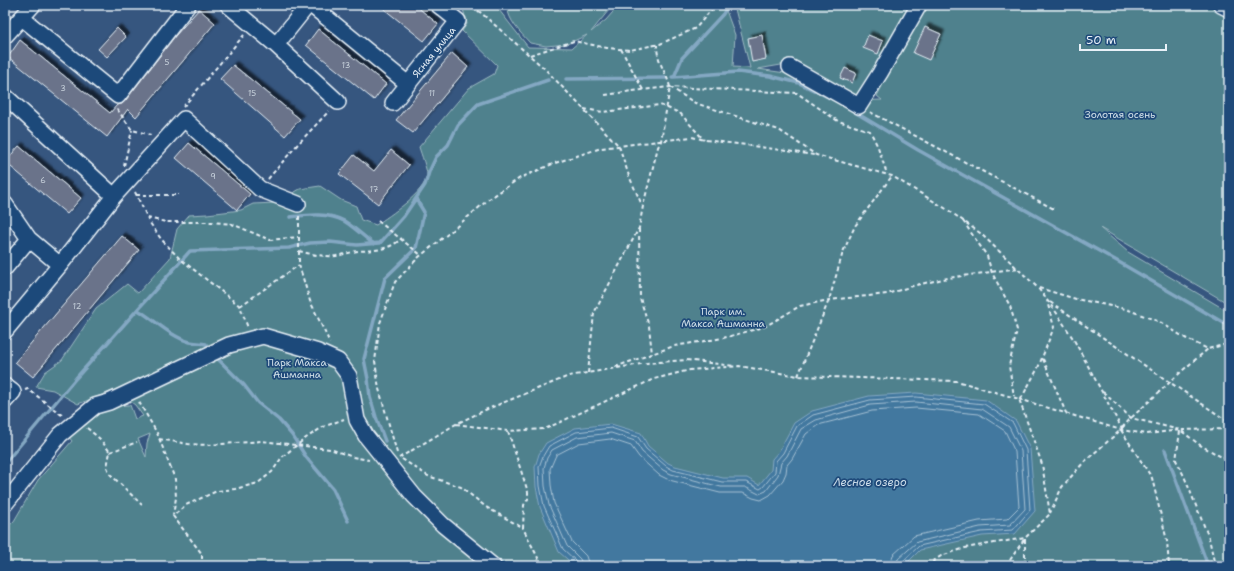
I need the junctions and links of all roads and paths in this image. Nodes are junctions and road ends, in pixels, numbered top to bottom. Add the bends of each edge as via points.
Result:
1 (33, 5) edge
2 (188, 5) edge
3 (228, 5) edge
4 (308, 5) edge
5 (311, 5) edge
6 (438, 5) edge
7 (459, 5) edge
8 (465, 5) edge
9 (715, 5) edge
10 (919, 5) edge
11 (1221, 5) edge
12 (1229, 9) edge
13 (22, 18) junction
14 (458, 21) junction
15 (252, 25) junction
16 (5, 36) edge
17 (276, 45) junction
18 (657, 45) junction
19 (621, 49) junction
20 (530, 55) junction
21 (790, 67) dead end
22 (408, 84) junction
23 (670, 87) junction
24 (111, 90) junction
25 (643, 90) junction
26 (5, 96) edge
27 (605, 96) dead end
28 (338, 102) joint
29 (393, 103) dead end
30 (859, 106) junction
31 (182, 108) dead end
32 (667, 108) junction
33 (583, 109) junction
34 (132, 130) junction
35 (160, 140) junction
36 (705, 140) junction
37 (661, 141) junction
38 (619, 146) junction
39 (816, 155) junction
40 (126, 173) junction
41 (887, 174) junction
42 (892, 176) junction
43 (260, 189) junction
44 (136, 195) junction
45 (114, 196) junction
46 (179, 196) dead end
47 (5, 204) edge
48 (643, 206) junction
49 (1054, 209) dead end
50 (299, 211) joint
51 (147, 218) junction
52 (962, 220) junction
53 (378, 221) dead end
54 (639, 228) junction
55 (298, 238) junction
56 (402, 238) junction
57 (29, 239) junction
58 (299, 251) junction
59 (422, 255) junction
60 (60, 265) junction
61 (299, 265) junction
62 (5, 268) edge
63 (1019, 268) junction
64 (992, 273) junction
65 (1038, 288) junction
66 (829, 300) junction
67 (1047, 300) junction
68 (240, 306) junction
69 (5, 330) edge
70 (252, 339) junction
71 (1229, 345) edge
72 (1208, 349) junction
73 (652, 354) junction
74 (1042, 358) junction
75 (338, 361) junction
76 (739, 366) junction
77 (608, 369) junction
78 (588, 373) junction
79 (798, 376) junction
80 (1170, 382) junction
81 (132, 390) junction
82 (1101, 390) junction
83 (8, 393) edge
84 (1014, 396) junction
85 (1020, 399) junction
86 (56, 411) dead end
87 (1066, 413) junction
88 (1132, 418) junction
89 (357, 420) junction
90 (1229, 422) edge
91 (456, 424) junction
92 (86, 427) dead end
93 (1122, 429) junction
94 (1229, 429) edge
95 (1180, 430) junction
96 (508, 431) junction
97 (159, 439) junction
98 (137, 442) dead end
99 (297, 445) junction
100 (110, 452) junction
101 (396, 460) junction
102 (1229, 461) edge
103 (5, 504) edge
104 (142, 505) dead end
105 (1049, 514) junction
106 (173, 516) junction
107 (523, 528) junction
108 (1025, 538) junction
109 (202, 566) edge
110 (493, 566) edge
111 (542, 566) edge
112 (926, 566) edge
113 (1006, 566) edge
114 (1025, 566) edge
115 (1169, 566) edge
116 (1215, 566) edge

1 - 13 street
2 - 24 street via 118,96
3 - 15 street
4 - 17 street
5 - 22 street
6 - 14 street, Ясная улица
7 - 14 street
8 - 20 path via 480,12
9 - 18 path via 696,28
10 - 30 street
11 - 12 street
13 - 16 street
13 - 24 street
14 - 22 street, Ясная улица
15 - 17 street
15 - 31 path
17 - 28 street
18 - 19 path
18 - 23 path via 660,63
19 - 20 path via 574,41
19 - 25 path
20 - 33 path
21 - 30 street
22 - 29 street, Ясная улица
23 - 25 path
23 - 32 path
23 - 39 path via 695,102 779,130
23 - 41 path via 797,93 838,121 870,131
24 - 34 path via 113,103
25 - 27 path
26 - 45 street
28 - 43 path
30 - 49 path
32 - 33 path via 660,105 603,112
32 - 36 path via 680,113
32 - 37 path
33 - 38 path
34 - 35 path
34 - 40 path
35 - 40 street
35 - 43 street via 184,119
36 - 37 path via 692,137
36 - 39 path
37 - 38 path
37 - 48 path
38 - 48 path
38 - 59 path via 588,152 520,178 489,199
39 - 41 path
40 - 44 path
40 - 45 street
41 - 42 path
42 - 52 path
42 - 66 path via 855,226 843,252
43 - 50 street
44 - 46 path
44 - 51 path
45 - 60 street
47 - 57 street
48 - 54 path
50 - 55 path
51 - 55 path via 166,222 232,224 270,240
51 - 68 path via 161,239 179,258
52 - 63 path
52 - 64 path via 986,256
53 - 56 path
54 - 73 path via 640,298 649,326
54 - 78 path via 594,313
55 - 58 path
56 - 58 path via 394,245 380,250 335,256
56 - 59 path
57 - 60 street
57 - 62 street
58 - 61 path
59 - 101 path via 395,282 380,323 375,361
60 - 69 street
61 - 68 path
61 - 75 path via 310,301
63 - 64 path
63 - 65 path
64 - 66 path via 948,278 886,294
64 - 84 path via 1010,306 1017,330 1009,366
65 - 67 path
65 - 72 path via 1126,309 1160,322
66 - 73 path via 800,306 764,327 723,338 674,346
66 - 79 path
67 - 74 path via 1054,327
67 - 80 path
67 - 82 path via 1074,340
68 - 70 path
70 - 75 street via 263,336 283,341
70 - 81 street via 229,345
71 - 72 path
72 - 80 path
73 - 77 path
74 - 85 path
74 - 87 path
75 - 89 street via 350,376
76 - 77 path via 686,360
76 - 79 path
76 - 96 path via 690,370 654,379 545,429
77 - 78 path
78 - 91 path via 569,376
79 - 84 path via 957,381
80 - 88 path
80 - 90 path
81 - 97 path
81 - 103 street via 95,406 60,435
82 - 88 path
82 - 93 path
83 - 86 path via 28,389
84 - 85 path
85 - 87 path
85 - 105 path via 1042,464
87 - 93 path
88 - 93 path
88 - 95 path
89 - 99 path via 335,422
89 - 101 street via 366,436
91 - 96 path
91 - 101 path
92 - 100 path
93 - 95 path via 1147,434
93 - 105 path via 1084,462 1062,487
93 - 115 path via 1152,478 1167,541
94 - 95 path
95 - 102 path
95 - 116 path via 1176,460 1209,538
96 - 107 path via 528,492 528,499 524,505
97 - 99 path via 208,445 262,441
97 - 106 path via 175,479 176,498
98 - 100 path
99 - 101 path via 330,449 353,457
99 - 106 path via 258,483 217,491 186,505
100 - 104 path via 107,467 110,474
101 - 107 path via 428,476 461,487 486,507
101 - 110 street via 414,496 443,525
105 - 108 path
106 - 109 path via 202,554
107 - 111 path
108 - 112 path via 965,548 941,556
108 - 113 path
108 - 114 path

